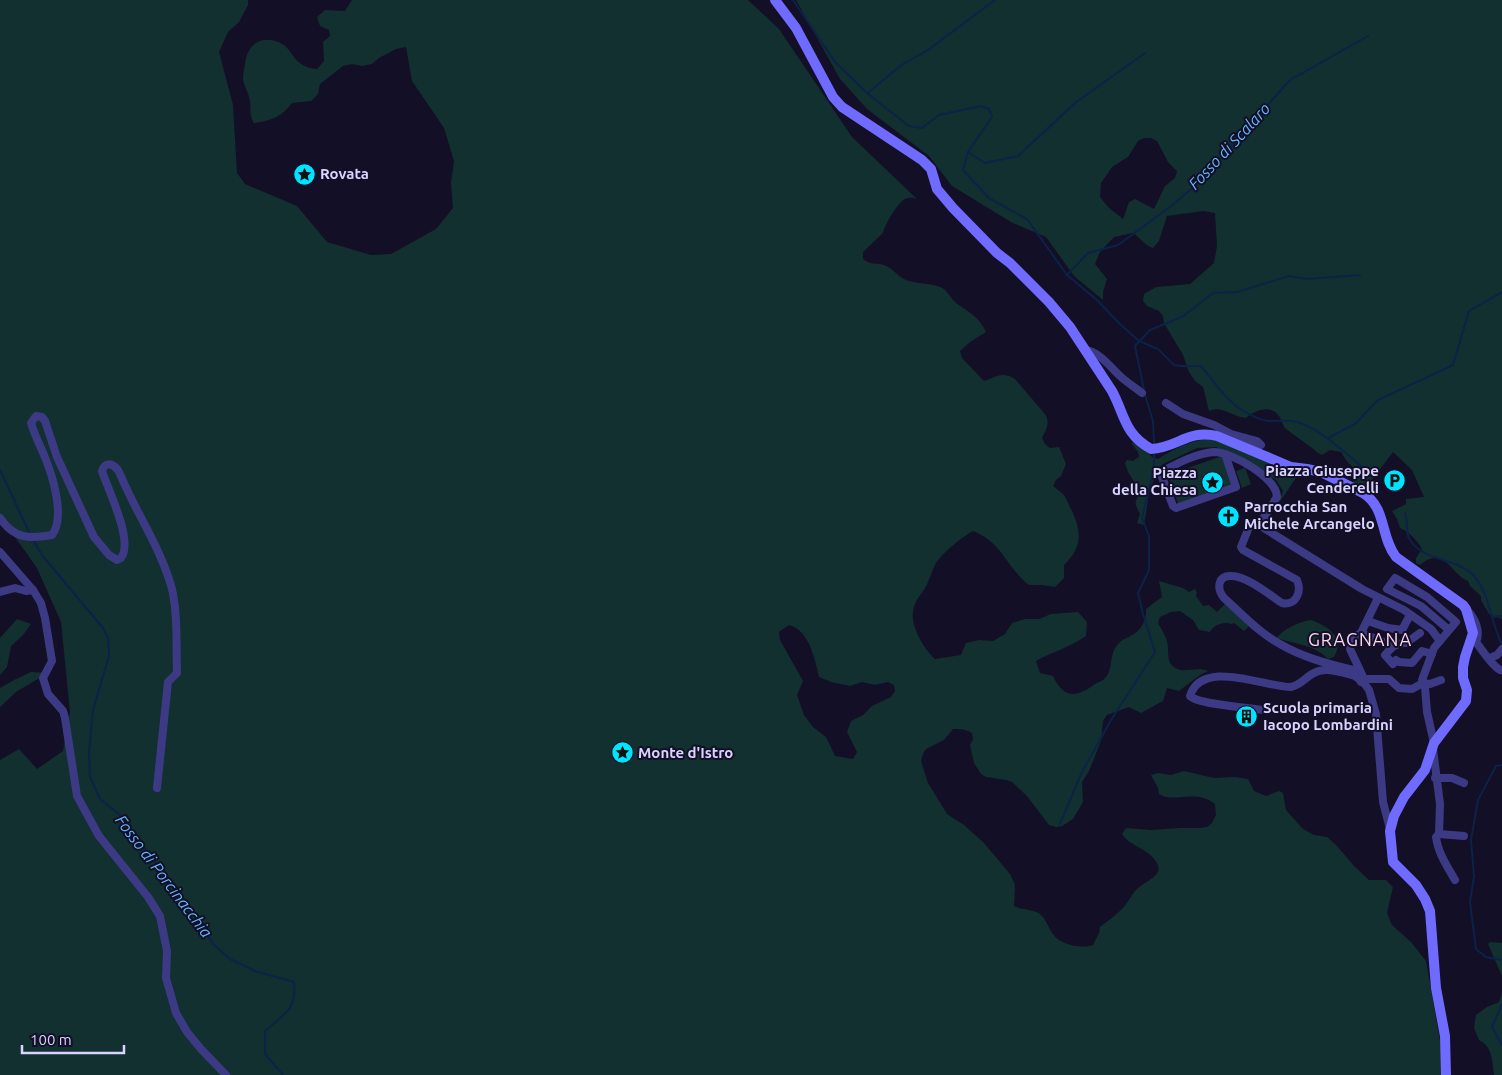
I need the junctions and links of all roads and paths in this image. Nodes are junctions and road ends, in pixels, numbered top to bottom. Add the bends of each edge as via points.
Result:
1 (775, 0) edge
2 (1085, 350) junction
3 (1142, 393) dead end
4 (1166, 403) dead end
5 (1236, 443) junction
6 (1225, 454) junction
7 (0, 518) edge
8 (1258, 525) junction
9 (0, 552) edge
10 (34, 590) junction
11 (0, 592) edge
12 (1378, 598) junction
13 (1466, 608) junction
14 (1410, 615) junction
15 (1368, 621) junction
16 (1449, 630) junction
17 (1361, 633) junction
18 (1440, 641) junction
19 (1391, 648) junction
20 (1422, 650) junction
21 (1432, 654) junction
22 (1496, 654) edge
23 (1500, 670) dead end
24 (1360, 679) junction
25 (1441, 680) dead end
26 (1423, 683) junction
27 (1263, 710) dead end
28 (1433, 745) junction
29 (1436, 778) junction
30 (1464, 783) dead end
31 (157, 788) dead end
32 (1390, 831) junction
33 (1439, 834) junction
34 (1464, 836) dead end
35 (1455, 880) dead end
36 (226, 1075) edge
37 (1446, 1075) edge

1 - 2 main road via 796,28 833,97 842,107 931,169 937,189 952,208 1049,302
2 - 3 street via 1096,354
2 - 5 main road via 1117,400 1124,423 1140,442 1154,449 1199,434
4 - 5 street via 1183,414 1261,445 1240,440
5 - 13 main road via 1291,467 1321,472 1369,497 1380,512 1387,540 1396,557
6 - 6 street via 1236,487 1174,508 1162,477 1163,471 1203,454
6 - 8 street via 1254,468 1275,488 1277,497
7 - 31 street via 6,527 21,536 52,535 56,530 54,485 31,423 36,416 42,417 94,537 117,560 125,549 120,518 102,471 108,464 118,468 158,549 172,588 176,613 177,673 168,682
8 - 12 street
8 - 24 street via 1254,522 1249,526 1243,550 1298,580 1299,592 1295,600 1282,603 1235,576 1219,582 1220,593 1269,637 1323,662 1353,670
9 - 10 street
10 - 11 street via 15,588
10 - 36 street via 45,618 52,661 43,678 48,694 63,711 77,796 99,836 160,916 172,1004 187,1032
12 - 14 street
12 - 15 street
13 - 22 street via 1478,632 1476,642
13 - 28 main road via 1473,633 1463,667 1466,702
14 - 15 street via 1402,630
14 - 18 street via 1431,629
15 - 17 street
16 - 16 street via 1456,622 1427,597 1395,578 1388,589 1421,606
16 - 18 street
17 - 19 street
17 - 24 street via 1351,639 1350,649
18 - 21 street
19 - 20 street via 1416,635
19 - 20 street via 1385,655 1393,664 1396,660 1411,667
20 - 21 street
21 - 26 street
22 - 23 street via 1494,666
24 - 26 street via 1389,679 1399,688 1412,689
24 - 27 street via 1324,669 1291,687 1215,676 1206,677 1190,696 1202,701
24 - 32 street via 1368,690 1376,714 1383,802
25 - 26 street
26 - 28 street
28 - 29 street
28 - 32 main road via 1424,770 1404,796 1394,816
29 - 30 street via 1452,778
29 - 33 street via 1440,804
32 - 37 main road via 1393,862 1416,885 1430,911 1436,988 1445,1036
33 - 34 street
33 - 35 street via 1437,846

